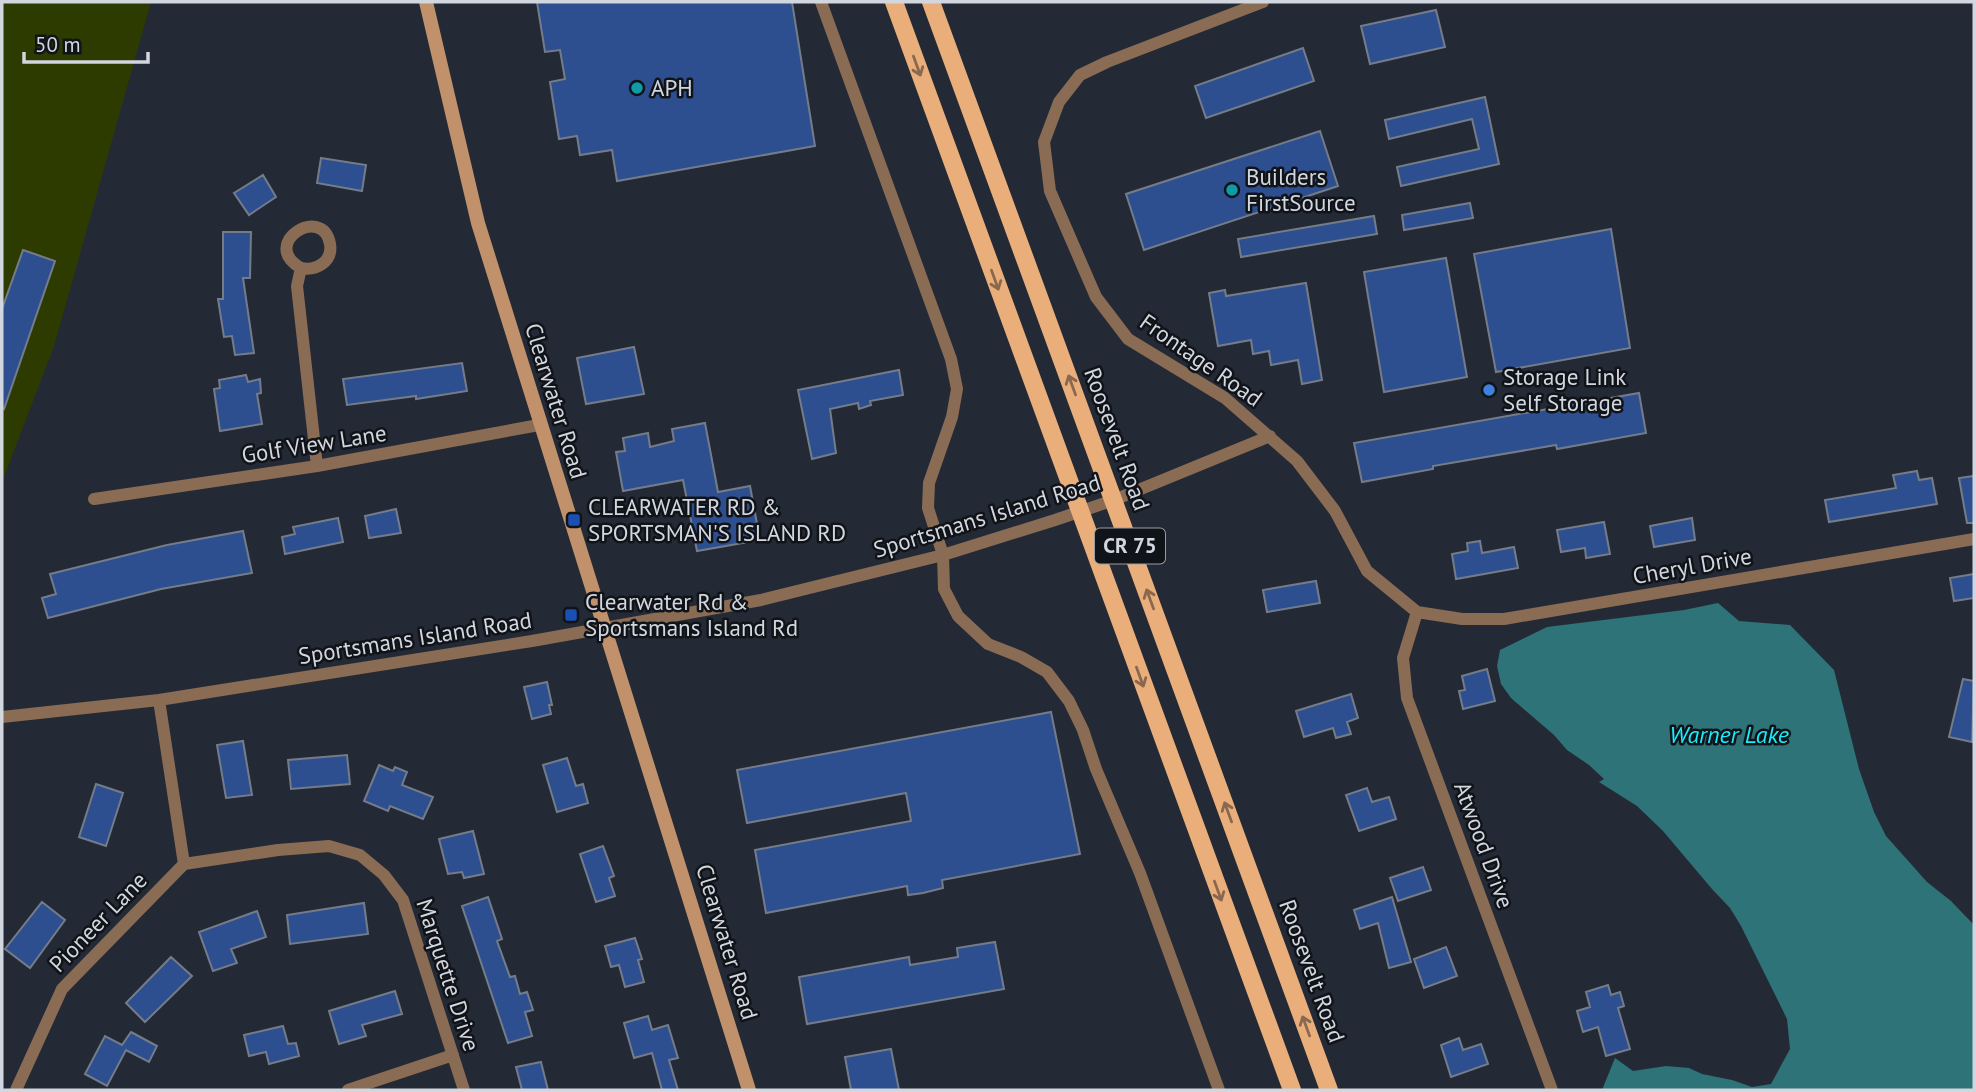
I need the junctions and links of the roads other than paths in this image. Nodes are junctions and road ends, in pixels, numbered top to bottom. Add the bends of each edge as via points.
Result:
1 (426, 2) edge
2 (821, 2) edge
3 (894, 2) edge
4 (931, 2) edge
5 (1264, 2) edge
6 (301, 268) dead end
7 (539, 425) junction
8 (1270, 436) junction
9 (317, 466) junction
10 (94, 499) dead end
11 (1114, 500) junction
12 (1080, 512) junction
13 (1974, 539) edge
14 (943, 555) junction
15 (1417, 611) junction
16 (604, 629) junction
17 (159, 700) junction
18 (2, 717) edge
19 (184, 864) junction
20 (453, 1055) junction
21 (16, 1090) edge
22 (348, 1090) edge
23 (464, 1090) edge
24 (749, 1090) edge
25 (1219, 1090) edge
26 (1292, 1090) edge
27 (1329, 1090) edge
28 (1552, 1090) edge

1 - 7 street, Clearwater Road via 478,223
2 - 14 street via 953,369 957,389 952,417 929,483 928,509
3 -> 12 main road, CR 75
11 -> 4 main road, Roosevelt Road / CR 75
5 - 8 street, Frontage Road via 1080,75 1059,102 1044,142 1050,191 1096,297 1128,339 1225,398
6 - 9 street via 297,286
7 - 9 street, Golf View Lane
7 - 16 street, Clearwater Road
8 - 11 street, Sportsmans Island Road
8 - 15 street, Frontage Road via 1297,461 1335,511 1367,571
9 - 10 street, Golf View Lane
11 - 12 street, Sportsmans Island Road
27 -> 11 main road, Roosevelt Road / CR 75
12 - 14 street, Sportsmans Island Road
12 -> 26 main road, CR 75
13 - 15 street, Cheryl Drive via 1504,620
14 - 16 street, Sportsmans Island Road via 761,600
14 - 25 street via 944,589 958,616 988,644 1047,672 1069,701 1140,873
15 - 28 street, Atwood Drive via 1403,658 1407,698
16 - 17 street, Sportsmans Island Road
16 - 24 street, Clearwater Road
17 - 18 street, Sportsmans Island Road
17 - 19 street
19 - 20 street, Marquette Drive via 329,846 360,855 384,875 403,900
19 - 21 street, Pioneer Lane via 62,989
20 - 22 street
20 - 23 street, Marquette Drive

